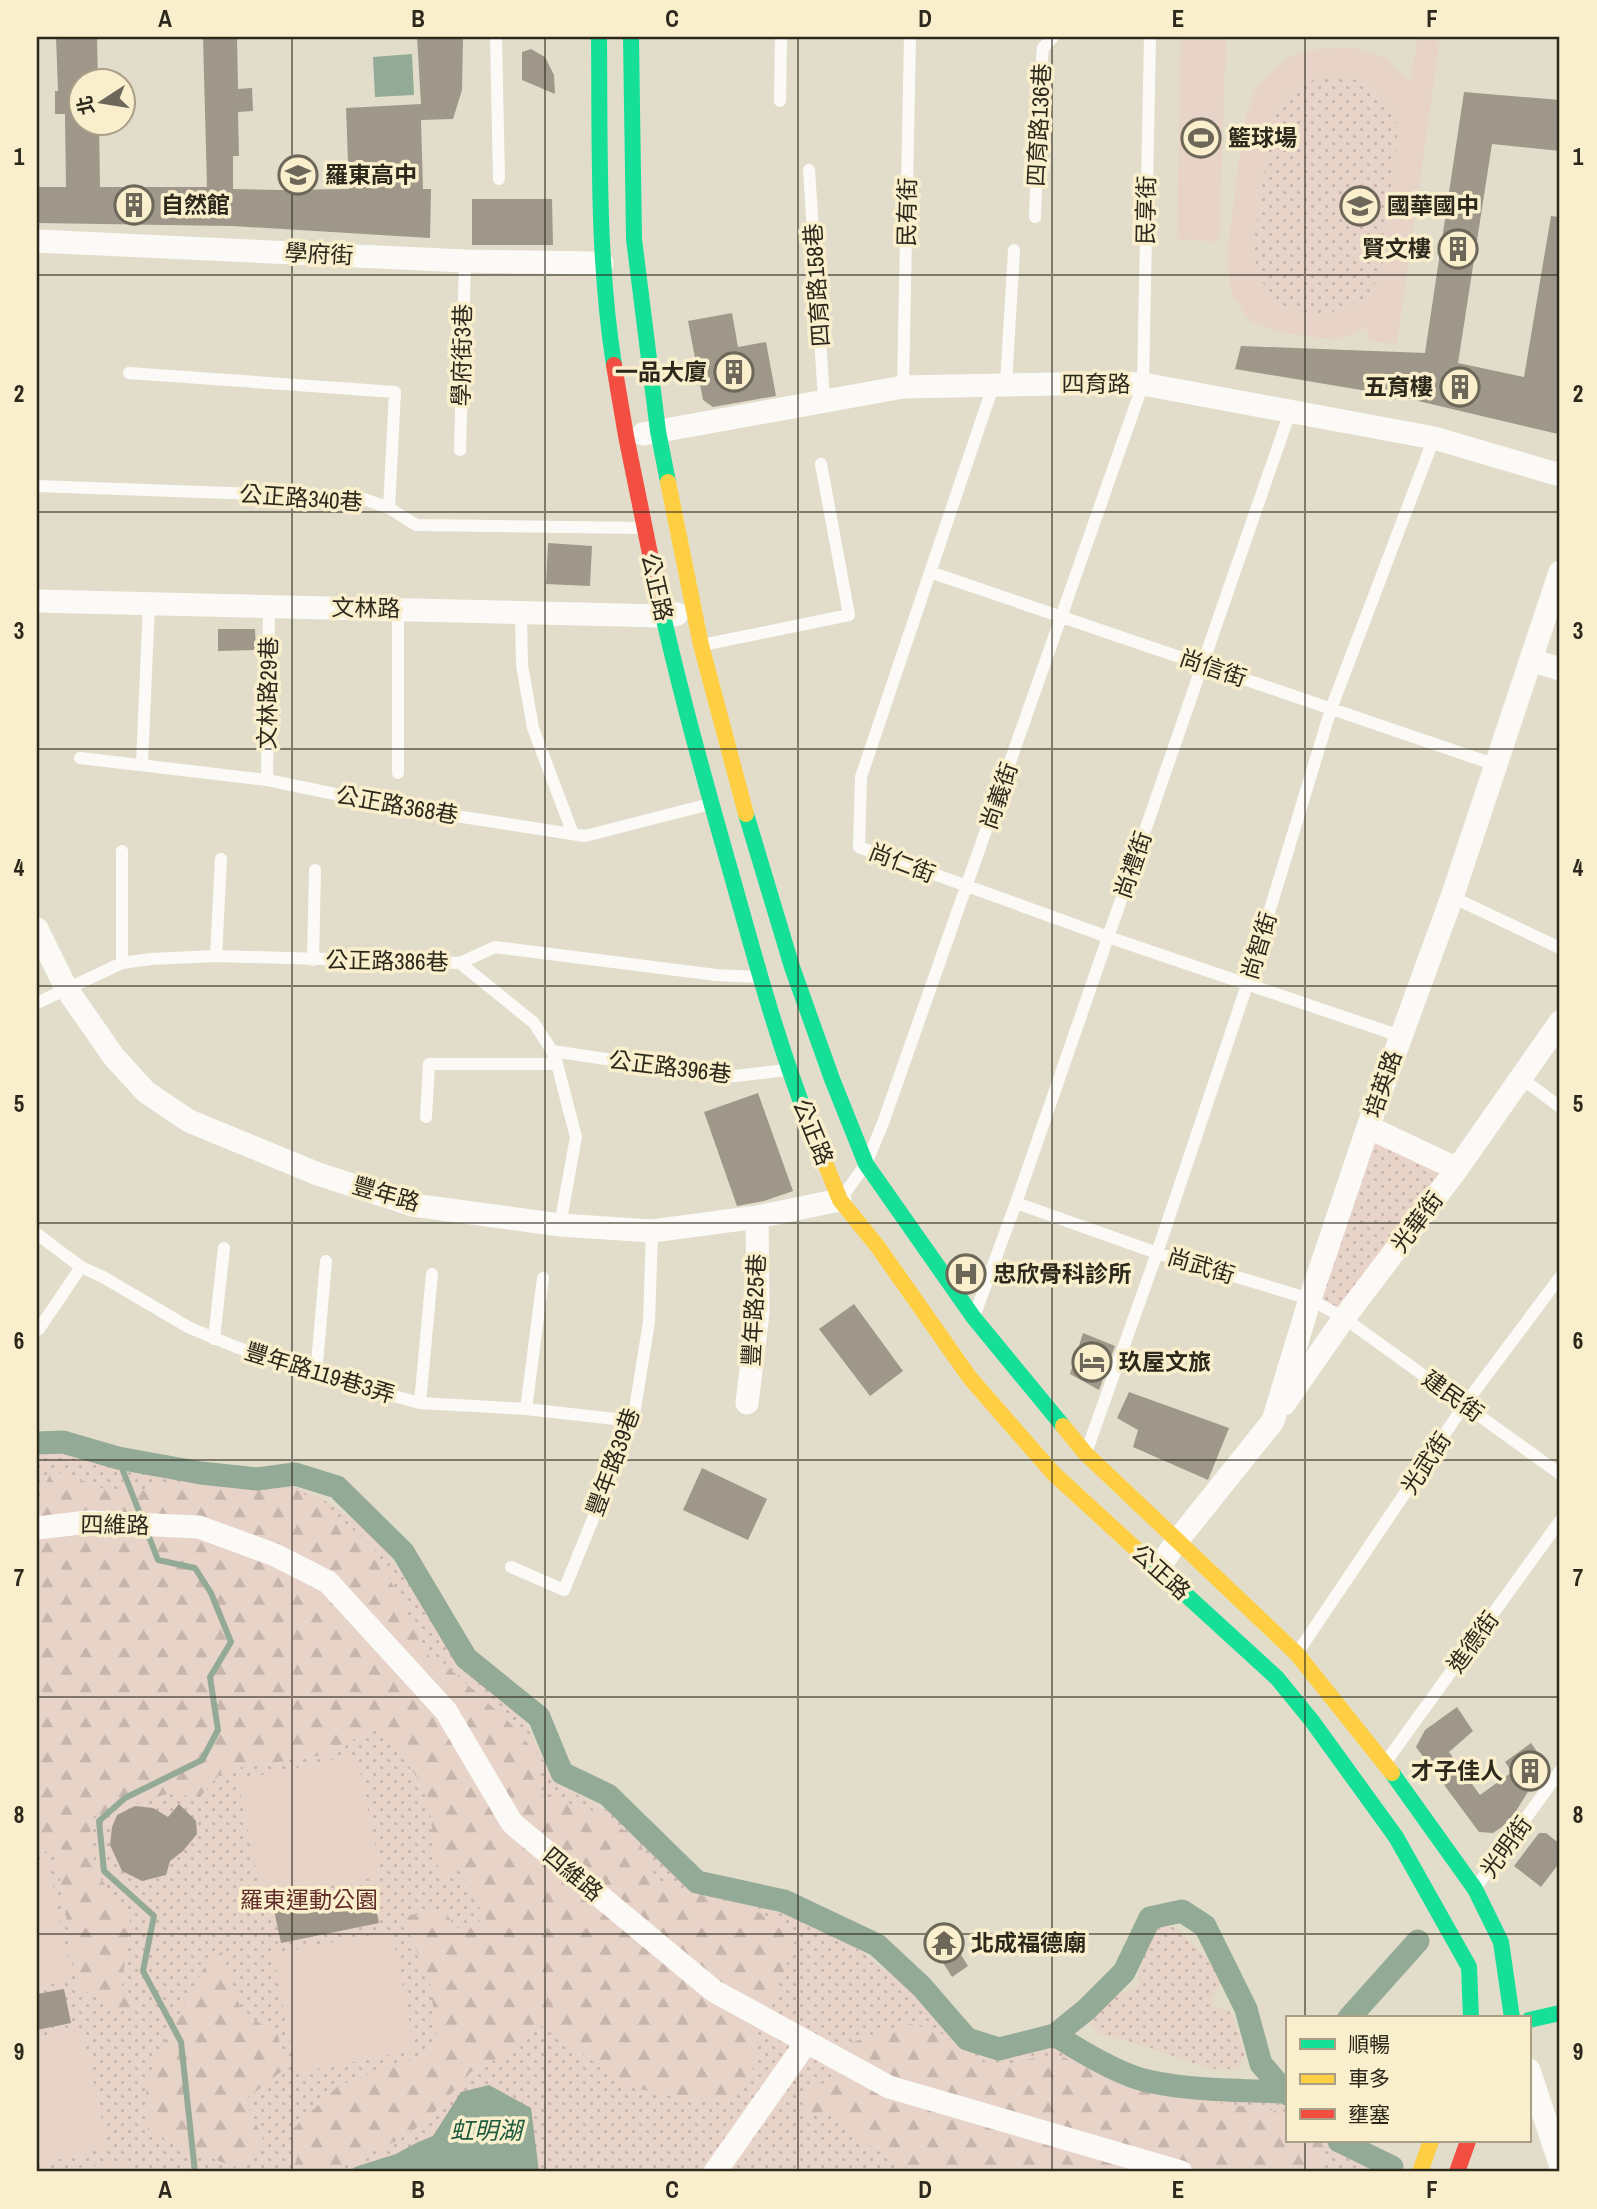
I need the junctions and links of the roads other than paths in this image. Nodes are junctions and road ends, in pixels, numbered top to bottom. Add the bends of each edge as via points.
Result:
1 (496, 37) edge
2 (598, 37) edge
3 (631, 37) edge
4 (781, 37) edge
5 (910, 37) edge
6 (1053, 37) edge
7 (1150, 37) edge
8 (780, 101) dead end
9 (810, 170) dead end
10 (499, 179) dead end
11 (1035, 216) dead end
12 (37, 241) edge
13 (1014, 250) dead end
14 (465, 261) junction
15 (602, 264) junction
16 (129, 373) dead end
17 (1143, 384) junction
18 (999, 385) junction
19 (904, 387) junction
20 (824, 400) junction
21 (1290, 412) junction
22 (658, 431) junction
23 (626, 436) junction
24 (1434, 438) junction
25 (460, 450) dead end
26 (821, 464) dead end
27 (1560, 475) edge
28 (37, 486) edge
29 (389, 508) junction
30 (644, 528) junction
31 (930, 572) junction
32 (1560, 572) edge
33 (37, 601) edge
34 (149, 603) junction
35 (269, 606) junction
36 (398, 609) junction
37 (694, 611) junction
38 (521, 612) junction
39 (663, 616) junction
40 (1062, 617) junction
41 (701, 645) junction
42 (1531, 660) junction
43 (1203, 665) junction
44 (1560, 669) edge
45 (1331, 709) junction
46 (80, 758) dead end
47 (142, 764) junction
48 (1496, 765) junction
49 (398, 773) dead end
50 (267, 780) junction
51 (710, 803) junction
52 (573, 834) junction
53 (121, 851) dead end
54 (220, 859) dead end
55 (315, 870) dead end
56 (967, 887) junction
57 (1452, 897) junction
58 (37, 929) edge
59 (1108, 937) junction
60 (1560, 948) edge
61 (216, 956) junction
62 (313, 960) junction
63 (122, 963) junction
64 (460, 963) junction
65 (776, 972) junction
66 (1247, 985) junction
67 (66, 988) junction
68 (37, 1003) edge
69 (1560, 1022) edge
70 (1400, 1036) junction
71 (552, 1051) junction
72 (557, 1064) junction
73 (788, 1070) junction
74 (1521, 1078) junction
75 (1560, 1107) edge
76 (426, 1117) dead end
77 (1368, 1127) junction
78 (866, 1164) junction
79 (1457, 1169) junction
80 (840, 1200) junction
81 (1016, 1203) junction
82 (757, 1217) junction
83 (560, 1225) junction
84 (652, 1231) junction
85 (37, 1234) edge
86 (224, 1248) dead end
87 (1157, 1253) junction
88 (326, 1261) dead end
89 (81, 1267) junction
90 (432, 1274) dead end
91 (1560, 1277) edge
92 (543, 1278) dead end
93 (1310, 1299) junction
94 (974, 1318) junction
95 (1345, 1318) junction
96 (39, 1329) dead end
97 (214, 1339) junction
98 (316, 1375) junction
99 (420, 1403) junction
100 (747, 1404) dead end
101 (1465, 1404) junction
102 (526, 1409) junction
103 (1273, 1421) junction
104 (633, 1422) junction
105 (1086, 1454) junction
106 (1560, 1474) edge
107 (1560, 1521) edge
108 (37, 1528) edge
109 (1177, 1541) junction
110 (511, 1567) dead end
111 (1158, 1569) junction
112 (1297, 1654) junction
113 (1385, 1764) junction
114 (1560, 1771) edge
115 (1475, 1889) junction
116 (1560, 2013) edge
117 (1475, 2016) edge
118 (1512, 2016) edge
119 (1530, 2020) edge
120 (806, 2043) junction
121 (1530, 2073) edge
122 (1431, 2142) edge
123 (1468, 2142) edge
124 (1560, 2164) edge
125 (715, 2172) edge
126 (1181, 2172) edge
127 (1420, 2172) edge
128 (1457, 2172) edge

1 - 10 lane
2 - 15 street, 公正路
3 - 22 street, 公正路 via 634,239
4 - 8 lane
5 - 19 lane, 民有街
6 - 11 lane, 四育路136巷 via 1043,48
7 - 17 lane, 民享街
9 - 20 lane, 四育路158巷
12 - 14 street, 學府街
13 - 18 lane
14 - 15 street, 學府街
14 - 25 lane, 學府街3巷
15 - 23 street, 公正路
16 - 29 lane via 395,392
17 - 18 street, 四育路
17 - 21 street, 四育路
17 - 40 lane, 尚義街
18 - 19 street, 四育路
18 - 31 lane, 尚仁街
19 - 20 street, 四育路
20 - 22 street, 四育路
21 - 24 street, 四育路
21 - 43 lane, 尚禮街
22 - 23 street, 四育路
22 - 37 street, 公正路
23 - 30 street, 公正路
24 - 27 street, 四育路
24 - 45 lane, 尚智街
26 - 41 lane via 849,615
28 - 29 lane, 公正路340巷 via 361,498
29 - 30 lane, 公正路340巷 via 416,525
30 - 39 street, 公正路
31 - 40 lane, 尚信街
31 - 56 lane, 尚仁街 via 861,777 859,847
32 - 42 street, 培英路
33 - 34 street, 文林路
34 - 35 street, 文林路
34 - 47 lane
35 - 36 street, 文林路
35 - 50 lane, 文林路29巷
36 - 38 street, 文林路
36 - 49 lane
37 - 39 street, 文林路
37 - 41 street, 公正路
38 - 39 street, 文林路
38 - 52 lane via 522,665 533,728
39 - 51 street, 公正路
40 - 43 lane, 尚信街
40 - 56 lane, 尚義街
41 - 65 street, 公正路 via 744,807
42 - 44 street
42 - 48 street, 培英路
43 - 45 lane, 尚信街
43 - 59 lane, 尚禮街
45 - 48 lane, 尚信街
45 - 66 lane, 尚智街
46 - 47 lane, 公正路368巷
47 - 50 lane, 公正路368巷
48 - 57 street, 培英路
50 - 52 lane, 公正路368巷 via 398,807
51 - 52 lane, 公正路368巷 via 585,836
51 - 65 street, 公正路
53 - 63 lane
54 - 61 lane
55 - 62 lane
56 - 59 lane, 尚仁街
56 - 78 lane, 尚義街
57 - 60 lane
57 - 70 street, 培英路
58 - 67 street, 豐年路
59 - 66 lane, 尚仁街
59 - 81 lane, 尚禮街
61 - 62 lane, 公正路386巷
61 - 63 lane, 公正路386巷
62 - 64 lane, 公正路386巷
63 - 67 lane, 公正路386巷
64 - 65 lane, 公正路386巷 via 495,947 690,972
64 - 71 lane via 534,1023
65 - 73 street, 公正路
65 - 78 street, 公正路 via 832,1079
66 - 70 lane, 尚仁街
66 - 87 lane, 尚智街
67 - 68 lane, 公正路386巷
67 - 83 street, 豐年路 via 114,1057 146,1092 189,1121 318,1174 413,1205
69 - 74 street, 光華街
70 - 77 street, 培英路
71 - 72 lane
71 - 73 lane, 公正路396巷 via 726,1077
72 - 76 lane via 429,1065
72 - 83 lane via 576,1137
73 - 80 street, 公正路
74 - 75 lane
74 - 79 street, 光華街
77 - 79 street
77 - 93 street, 培英路
78 - 80 lane, 尚義街
78 - 94 street, 公正路
79 - 95 street, 光華街
80 - 82 street, 豐年路
80 - 111 street, 公正路 via 978,1387 1053,1473
81 - 87 lane, 尚武街
81 - 94 lane, 尚禮街
82 - 84 street, 豐年路
82 - 100 street, 豐年路25巷 via 758,1312
83 - 84 street, 豐年路
84 - 104 lane, 豐年路39巷 via 649,1322
85 - 89 lane, 豐年路119巷3弄
86 - 97 lane
87 - 93 lane, 尚武街
87 - 105 lane, 尚智街
88 - 98 lane
89 - 96 lane
89 - 97 lane, 豐年路119巷3弄
90 - 99 lane
91 - 101 lane, 光武街
92 - 102 lane
93 - 95 lane, 尚武街
93 - 103 street, 培英路
94 - 105 street, 公正路
95 - 101 lane, 建民街
95 - 103 street, 光華街
97 - 98 lane, 豐年路119巷3弄
98 - 99 lane, 豐年路119巷3弄
99 - 102 lane, 豐年路119巷3弄
101 - 106 lane, 建民街
101 - 112 lane, 光武街
102 - 104 lane, 豐年路119巷3弄
103 - 109 street, 培英路
104 - 110 lane, 豐年路39巷 via 564,1590
105 - 109 street, 公正路
107 - 113 lane, 進德街
108 - 120 street, 四維路 via 88,1522 199,1527 275,1555 328,1582 446,1711 512,1824 714,1991
109 - 111 street, 培英路
109 - 112 street, 公正路
111 - 117 street, 公正路 via 1277,1678 1396,1837 1469,1967
112 - 113 street, 公正路
113 - 115 street, 公正路
114 - 115 lane, 光明街
115 - 118 street, 公正路 via 1501,1942
116 - 119 street
120 - 125 street
120 - 126 street, 四維路 via 889,2087
121 - 124 street
122 - 127 street
123 - 128 street

